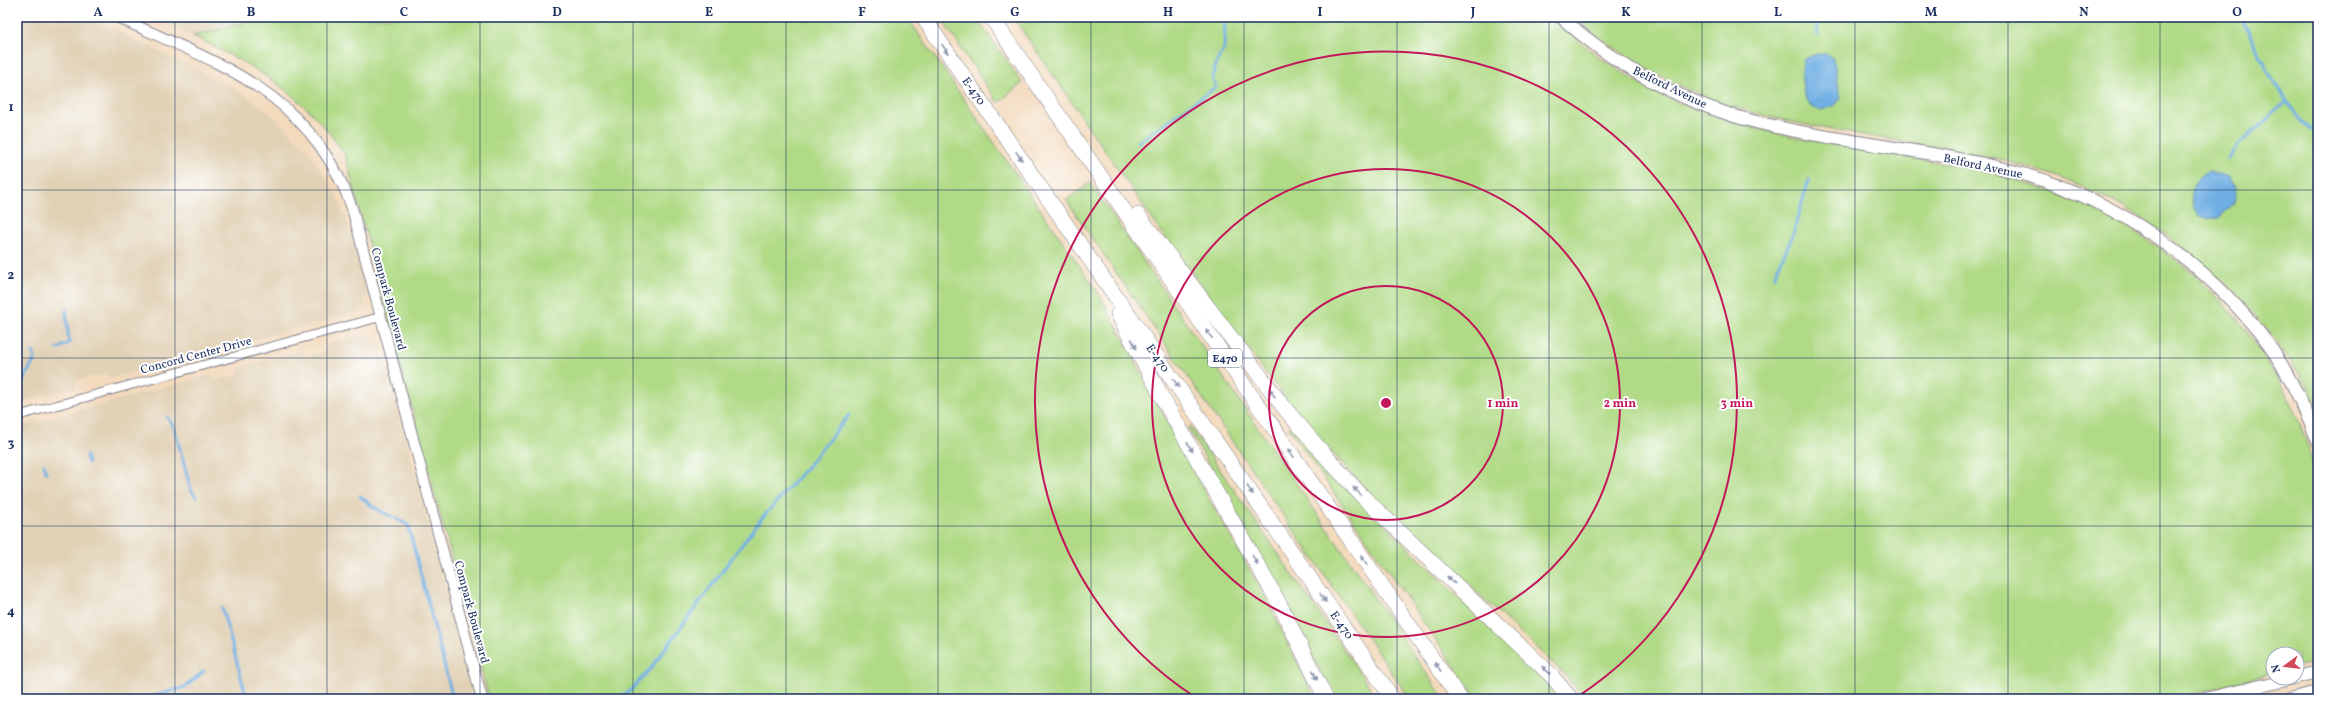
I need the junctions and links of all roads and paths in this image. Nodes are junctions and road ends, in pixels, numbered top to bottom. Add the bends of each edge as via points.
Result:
1 (117, 17) edge
2 (923, 17) edge
3 (991, 17) edge
4 (1561, 17) edge
5 (1108, 186) junction
6 (1082, 248) junction
7 (380, 317) junction
8 (17, 416) edge
9 (2318, 441) edge
10 (2318, 664) edge
11 (2305, 667) edge
12 (2318, 672) edge
13 (2305, 675) edge
14 (2265, 682) edge
15 (2265, 684) edge
16 (2260, 685) junction
17 (2318, 692) edge
18 (482, 699) edge
19 (1326, 699) edge
20 (1393, 699) edge
21 (1460, 699) edge
22 (1571, 699) edge
23 (2205, 699) edge
24 (2290, 699) edge

1 - 7 street, Compark Boulevard via 240,75 276,99 309,130 331,160 344,186
2 -> 6 highway, E-470
3 - 5 highway, E470
4 - 9 main road, Belford Avenue via 1598,47 1630,68 1717,110 1771,125 2015,172 2069,190 2125,217 2187,260 2242,312 2282,367
21 -> 5 highway, E470
22 -> 5 highway via 1550,674 1362,496 1330,461 1286,410 1142,219
6 -> 19 highway via 1163,399 1280,604
6 -> 20 highway, E-470
7 - 8 street, Concord Center Drive
7 - 18 street, Compark Boulevard
10 - 11 main road
12 - 13 main road
14 - 16 main road
15 - 16 main road
16 - 23 main road
17 - 24 main road

